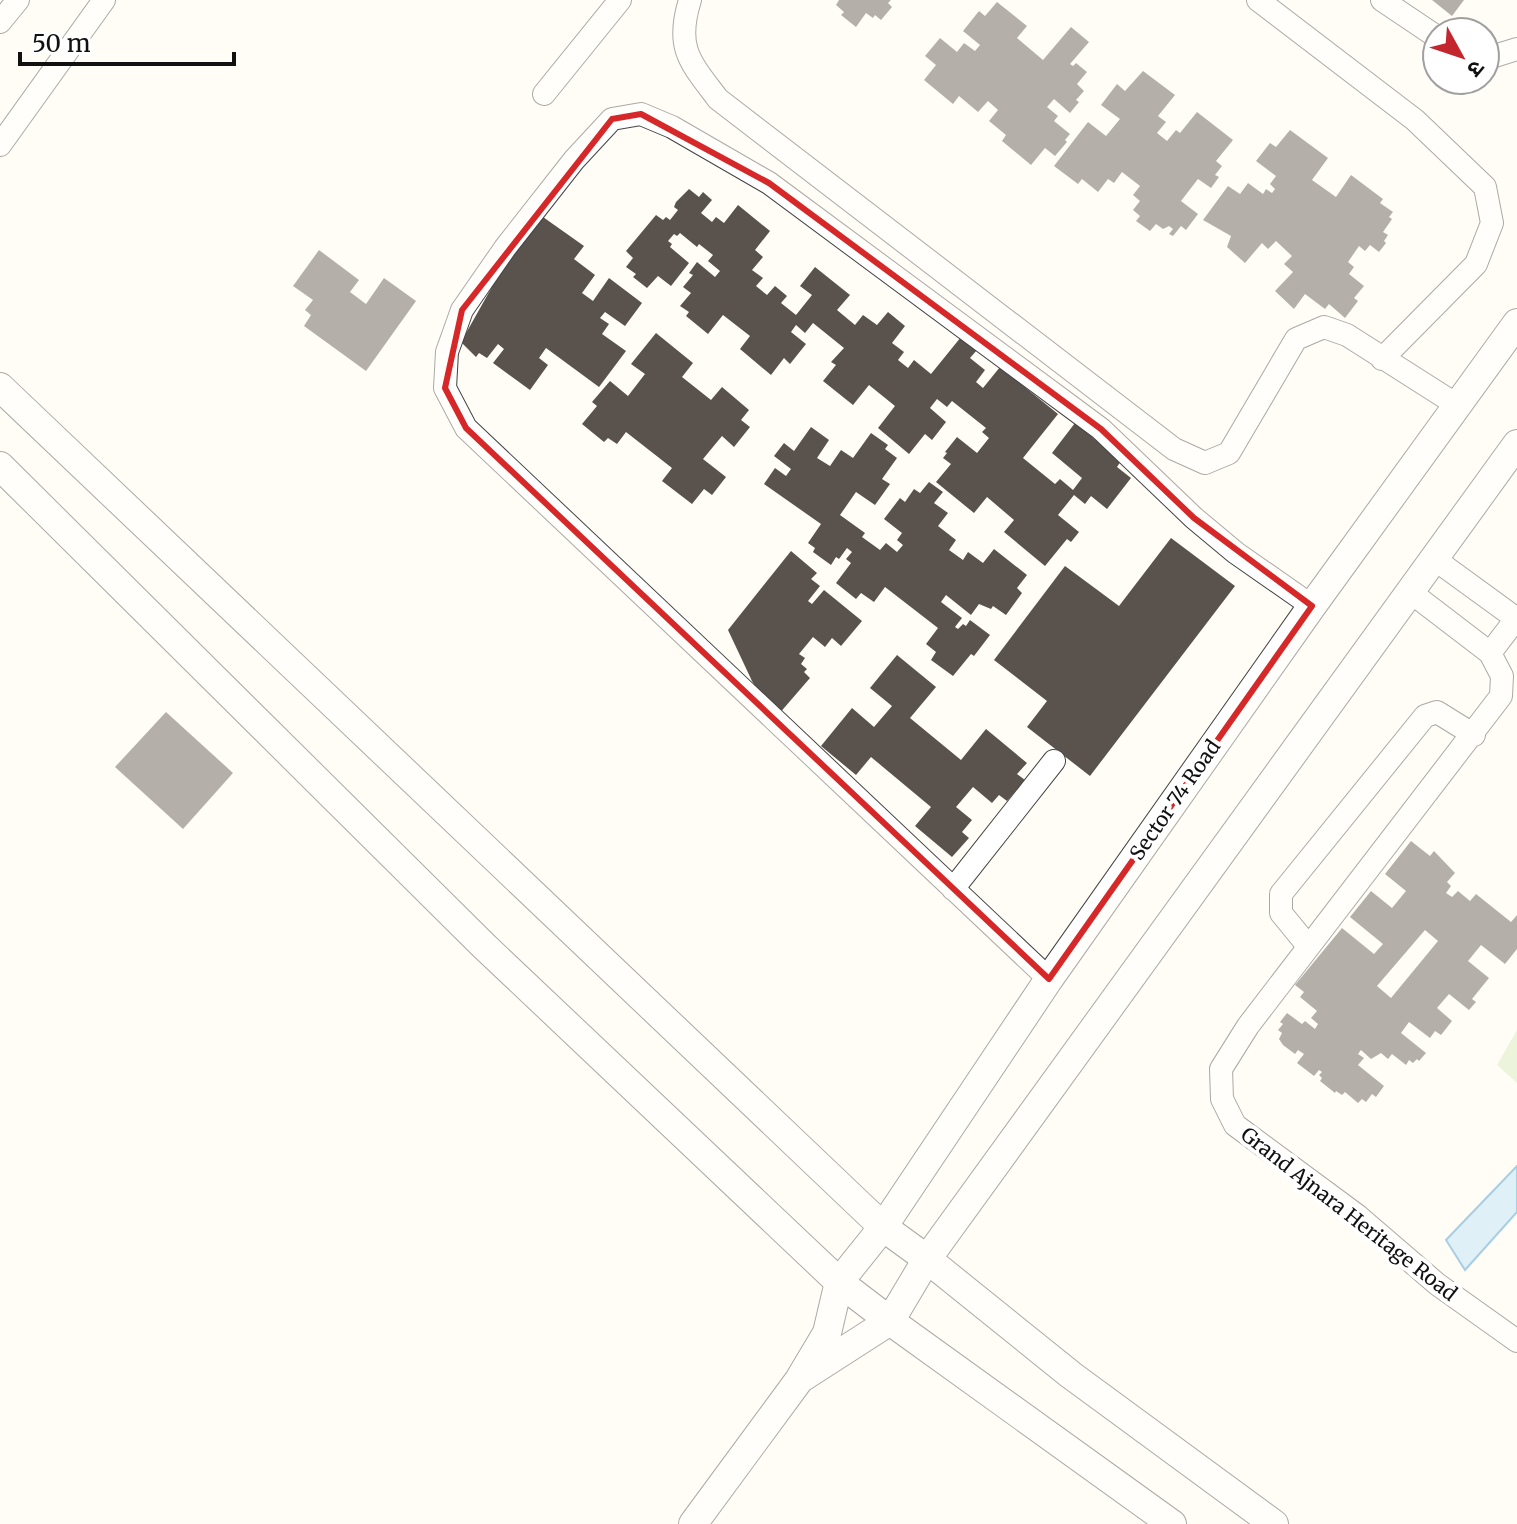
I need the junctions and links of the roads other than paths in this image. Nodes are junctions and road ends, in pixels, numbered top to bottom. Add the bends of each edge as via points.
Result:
1 (18, 0) edge
2 (104, 0) edge
3 (620, 0) edge
4 (690, 0) edge
5 (1258, 0) edge
6 (1382, 0) edge
7 (0, 22) edge
8 (1421, 26) edge
9 (544, 94) dead end
10 (0, 145) edge
11 (1517, 323) edge
12 (1382, 359) junction
13 (0, 387) edge
14 (1457, 405) junction
15 (1517, 444) edge
16 (0, 466) edge
17 (1433, 558) junction
18 (1409, 591) junction
19 (1312, 606) junction
20 (1516, 619) edge
21 (1490, 653) junction
22 (1474, 735) junction
23 (1054, 761) dead end
24 (953, 889) junction
25 (1308, 946) junction
26 (1049, 979) junction
27 (883, 1227) junction
28 (927, 1259) junction
29 (839, 1282) junction
30 (890, 1321) junction
31 (1517, 1341) edge
32 (799, 1380) junction
33 (693, 1524) edge
34 (1172, 1524) edge
35 (1274, 1524) edge

1 - 7 street
2 - 10 street
3 - 9 street
4 - 12 street via 683,23 688,60 718,99 1174,449 1205,463 1229,453 1296,339 1324,327 1347,335
5 - 12 street via 1415,120 1485,187 1492,223 1476,264
6 - 8 street
11 - 14 street, Sector 74 Road
12 - 14 street
13 - 27 street
14 - 19 street, Sector 74 Road
15 - 17 street
16 - 29 street via 483,945
17 - 18 street
17 - 20 street
18 - 21 street
18 - 28 street
19 - 24 street via 1194,518 1101,429 769,183 641,114 612,119 564,173 462,310 447,352 445,388 466,428
19 - 26 street, Sector 74 Road
20 - 21 street
21 - 22 street, Grand Ajnara Heritage Road via 1502,676 1501,696
22 - 25 street, Grand Ajnara Heritage Road
22 - 25 street via 1437,712 1425,716 1281,894 1281,913
23 - 24 street
24 - 26 street
25 - 31 street, Grand Ajnara Heritage Road via 1221,1069 1222,1099 1235,1125
26 - 27 street, Sector 74 Road
27 - 28 street
27 - 29 street, Sector 74 Road
28 - 30 street
28 - 35 street via 1071,1375
29 - 30 street
29 - 32 street via 827,1333
30 - 32 street
30 - 34 street
32 - 33 street

